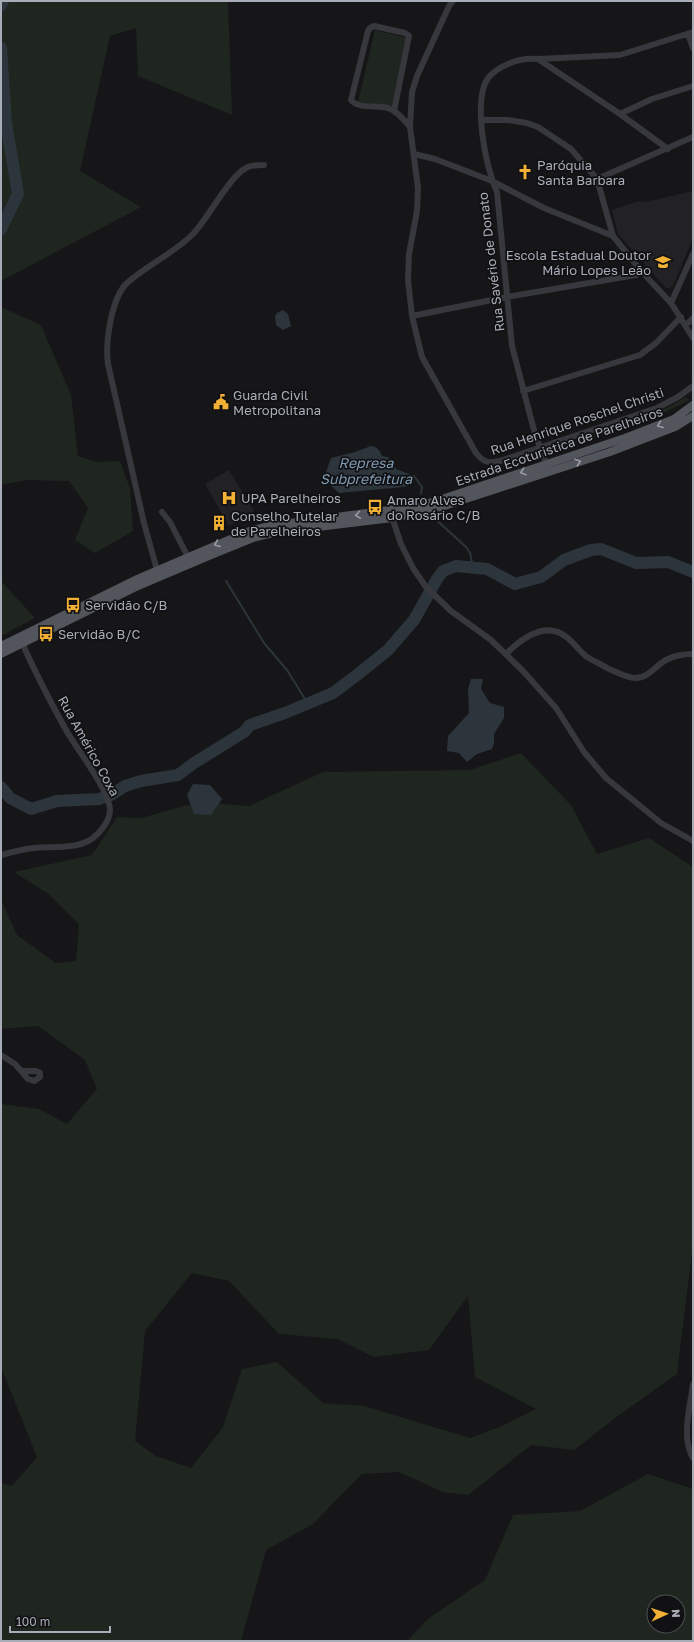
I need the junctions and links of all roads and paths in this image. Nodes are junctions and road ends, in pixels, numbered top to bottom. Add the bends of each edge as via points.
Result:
1 (453, 1) edge
2 (691, 33) edge
3 (693, 48) edge
4 (538, 59) junction
5 (693, 86) edge
6 (394, 111) junction
7 (620, 114) junction
8 (481, 120) junction
9 (410, 127) junction
10 (693, 137) edge
11 (668, 149) junction
12 (414, 154) junction
13 (264, 165) dead end
14 (597, 179) junction
15 (492, 181) junction
16 (613, 236) junction
17 (693, 254) edge
18 (642, 272) junction
19 (507, 297) junction
20 (671, 303) junction
21 (412, 316) junction
22 (681, 317) junction
23 (693, 318) edge
24 (686, 325) junction
25 (693, 338) edge
26 (693, 386) edge
27 (523, 391) junction
28 (693, 405) edge
29 (693, 416) edge
30 (540, 448) junction
31 (548, 468) junction
32 (162, 512) dead end
33 (391, 514) junction
34 (188, 557) junction
35 (157, 570) junction
36 (136, 583) junction
37 (20, 640) junction
38 (1, 646) edge
39 (1, 654) edge
40 (506, 654) junction
41 (693, 654) edge
42 (693, 841) edge
43 (1, 855) edge
44 (1, 1055) edge
45 (22, 1071) dead end
46 (693, 1384) edge
47 (693, 1458) edge

1 - 9 street via 417,76 412,92
2 - 3 street
2 - 4 street, Rua Savério de Donato via 620,55
4 - 7 street
4 - 8 street, Rua Savério de Donato via 519,59 505,65 488,78 483,90
5 - 7 street via 652,99
6 - 6 street via 358,104 351,100 368,31 374,26 409,36
6 - 9 street
7 - 11 street
8 - 14 street via 519,121 538,127 571,149
8 - 15 street, Rua Savério de Donato
9 - 12 street
10 - 11 street
11 - 14 street
12 - 15 street via 435,159
12 - 21 street via 418,188 417,211 407,270
13 - 35 street via 244,169 192,235 125,285 115,307 107,345 108,364
14 - 16 street
15 - 16 street via 544,208
15 - 19 street, Rua Savério de Donato via 496,192
16 - 18 street
17 - 20 street
18 - 19 street
18 - 20 street
19 - 21 street
19 - 27 street, Rua Savério de Donato via 512,346
20 - 22 street
21 - 30 street, Rua Henrique Roschel Christi via 419,348 432,377 481,459 487,463 500,461
22 - 24 street
22 - 27 street via 656,343 640,355
23 - 24 street
24 - 25 street
26 - 30 street, Rua Henrique Roschel Christi via 674,400 657,408
27 - 30 street, Rua Savério de Donato
28 -> 31 main road, Estrada Ecoturistica de Parelheiros via 674,419
31 -> 29 main road, Estrada Ecoturistica de Parelheiros via 610,452 675,427
30 - 31 street, Rua Savério de Donato
31 - 33 main road, Estrada Ecoturistica de Parelheiros via 435,509
32 - 34 street
33 -> 34 main road, Estrada Ecoturistica de Parelheiros via 262,527
33 - 36 main road, Estrada Ecoturistica de Parelheiros via 276,532 239,543
33 - 40 street via 397,536 409,561 426,586 443,604
34 - 35 main road, Estrada Ecoturistica de Parelheiros
35 - 36 main road, Estrada Ecoturistica de Parelheiros
36 - 37 main road, Estrada Ecoturistica de Parelheiros
37 - 38 main road, Estrada Ecoturistica de Parelheiros
37 - 39 main road, Estrada Ecoturistica de Parelheiros
37 - 43 street, Rua Américo Coxa via 66,730 105,792 110,809 108,819 93,838 82,843 33,848
40 - 41 street via 535,632 545,630 554,630 564,635 586,656 613,671 635,678 649,674 665,660
40 - 42 street via 556,708 584,752 606,778 654,818
44 - 45 street
46 - 47 street via 687,1431 688,1447

